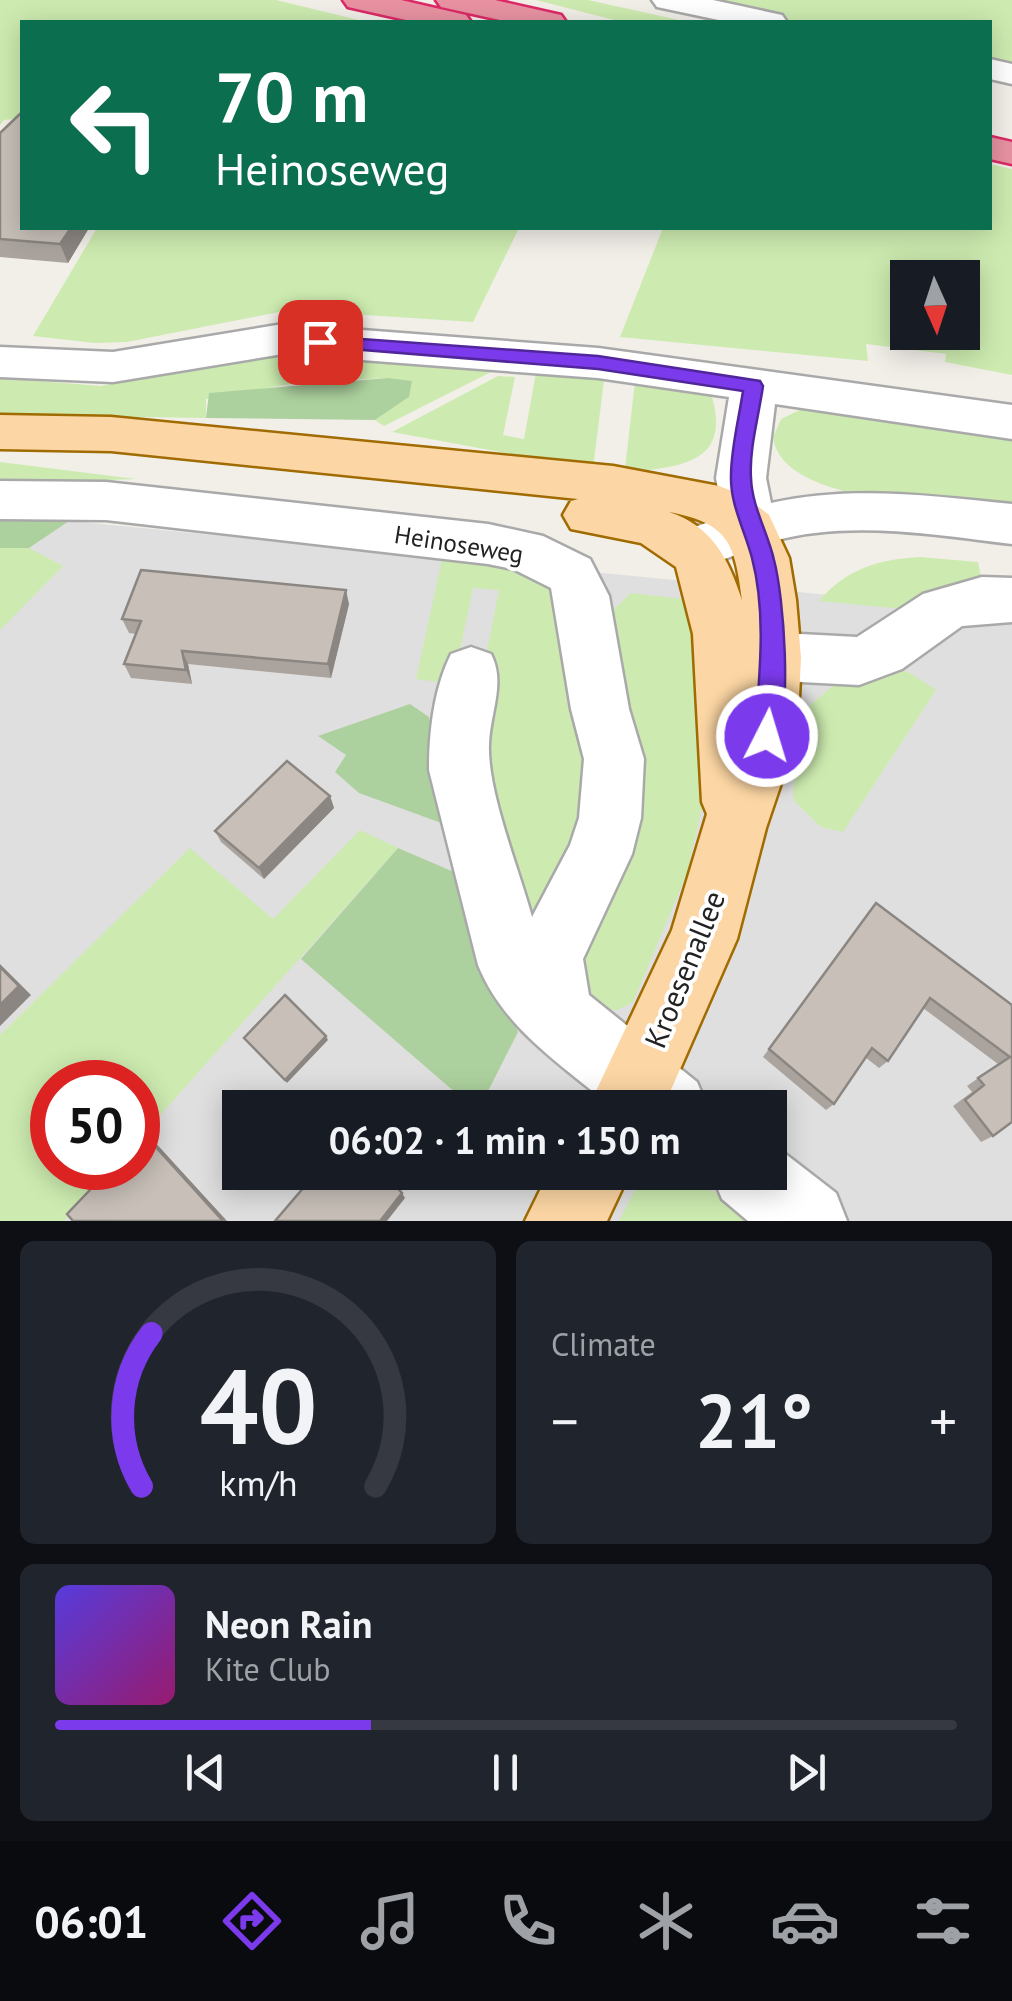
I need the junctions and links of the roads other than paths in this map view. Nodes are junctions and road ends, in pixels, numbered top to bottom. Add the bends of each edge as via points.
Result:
1 (359, 0) edge
2 (452, 0) edge
3 (668, 0) edge
4 (446, 20) edge
5 (541, 20) edge
6 (762, 20) edge
7 (0, 362) edge
8 (754, 386) junction
9 (1012, 422) edge
10 (0, 432) edge
11 (0, 446) edge
12 (0, 500) edge
13 (1012, 524) edge
14 (751, 529) junction
15 (690, 549) junction
16 (1012, 600) edge
17 (747, 656) junction
18 (471, 671) dead end
19 (558, 1017) junction
20 (635, 1090) edge
21 (648, 1090) edge
22 (582, 1190) edge
23 (771, 1190) edge
24 (564, 1221) edge
25 (808, 1221) edge

1 - 4 highway
2 - 5 highway
3 - 6 street
7 - 8 street via 113,367 282,339 598,362
8 - 9 street
8 - 14 street, Kroesenallee via 740,478
10 - 14 main road via 111,434 613,484 700,500
11 - 15 main road, Heinoseweg via 635,521
12 - 19 street, Heinoseweg via 106,501 488,544 524,550 571,574 582,596 614,760 614,791 600,854 548,957
13 - 14 street via 848,513
14 - 15 street
14 - 17 main road, Kroesenallee via 763,558
15 - 17 main road, Kroesenallee
16 - 17 street via 981,597 945,606 877,656 859,661
17 - 21 main road, Kroesenallee via 734,828
18 - 19 street via 459,744 468,807 512,965
19 - 20 street
22 - 24 main road
23 - 25 street

